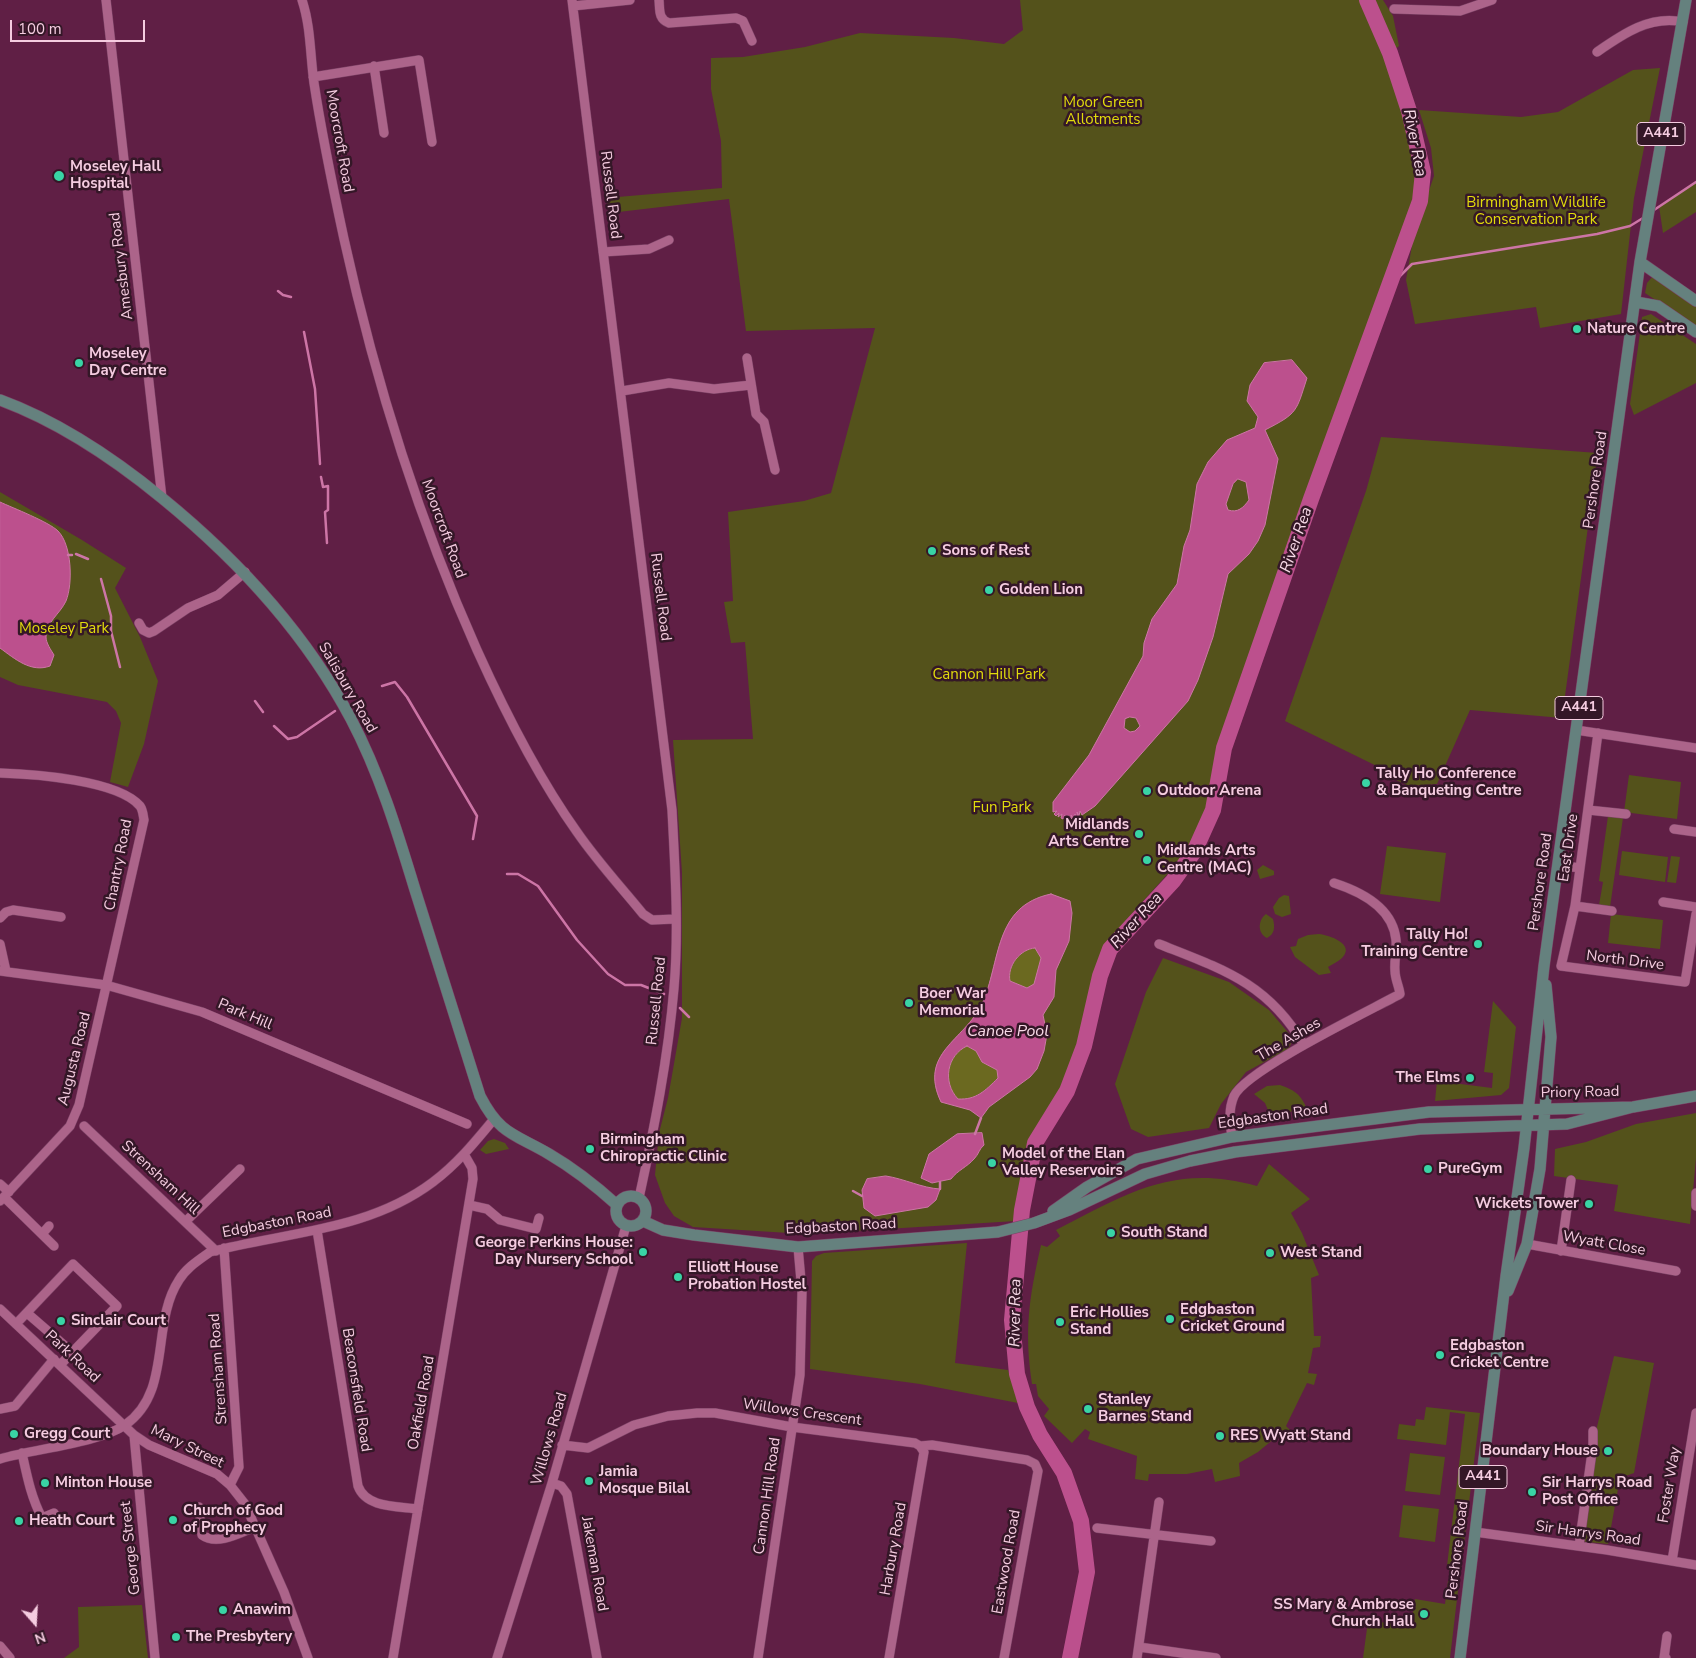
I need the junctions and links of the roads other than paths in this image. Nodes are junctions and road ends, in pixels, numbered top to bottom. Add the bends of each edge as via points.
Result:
1 (106, 0) edge
2 (302, 0) edge
3 (630, 0) edge
4 (659, 0) edge
5 (1492, 0) edge
6 (1686, 0) edge
7 (572, 3) edge
8 (1394, 9) dead end
9 (1683, 22) junction
10 (752, 41) dead end
11 (1597, 52) dead end
12 (374, 66) junction
13 (313, 77) junction
14 (384, 133) dead end
15 (432, 142) dead end
16 (669, 240) dead end
17 (603, 252) junction
18 (1640, 262) junction
19 (1696, 301) edge
20 (1636, 302) junction
21 (1696, 332) edge
22 (747, 358) dead end
23 (751, 385) junction
24 (622, 391) junction
25 (0, 400) edge
26 (775, 470) dead end
27 (162, 498) junction
28 (245, 572) junction
29 (139, 623) dead end
30 (1576, 730) junction
31 (1598, 733) junction
32 (1696, 748) edge
33 (0, 773) edge
34 (1588, 810) junction
35 (1626, 814) dead end
36 (1674, 829) dead end
37 (1696, 832) edge
38 (1558, 866) junction
39 (1580, 868) junction
40 (1334, 883) dead end
41 (1663, 902) dead end
42 (1575, 906) junction
43 (1696, 907) edge
44 (1612, 911) dead end
45 (1696, 914) edge
46 (61, 917) dead end
47 (0, 918) edge
48 (675, 918) junction
49 (0, 944) edge
50 (1159, 944) dead end
51 (1544, 966) junction
52 (1561, 966) joint
53 (3, 971) edge
54 (106, 985) junction
55 (1304, 1045) junction
56 (1696, 1096) edge
57 (1633, 1107) junction
58 (1545, 1108) junction
59 (1528, 1109) junction
60 (494, 1119) junction
61 (467, 1124) dead end
62 (1326, 1124) junction
63 (1527, 1124) junction
64 (1544, 1124) junction
65 (84, 1126) dead end
66 (1232, 1137) junction
67 (1329, 1140) junction
68 (1235, 1152) junction
69 (464, 1154) junction
70 (1137, 1159) junction
71 (240, 1169) dead end
72 (1145, 1174) junction
73 (1571, 1180) dead end
74 (0, 1184) edge
75 (1696, 1193) edge
76 (4, 1197) edge
77 (639, 1198) junction
78 (469, 1204) junction
79 (617, 1205) junction
80 (1696, 1206) edge
81 (539, 1218) dead end
82 (186, 1221) junction
83 (643, 1221) junction
84 (1038, 1221) junction
85 (49, 1226) dead end
86 (626, 1226) junction
87 (317, 1230) junction
88 (42, 1234) junction
89 (1527, 1244) junction
90 (54, 1246) dead end
91 (798, 1247) junction
92 (220, 1249) junction
93 (1561, 1251) junction
94 (1676, 1271) dead end
95 (1505, 1296) junction
96 (0, 1309) edge
97 (27, 1312) junction
98 (16, 1324) junction
99 (72, 1352) junction
100 (57, 1362) junction
101 (0, 1409) edge
102 (1696, 1413) edge
103 (124, 1426) junction
104 (792, 1427) junction
105 (1593, 1431) dead end
106 (134, 1435) junction
107 (562, 1445) junction
108 (920, 1446) junction
109 (22, 1453) junction
110 (0, 1459) edge
111 (1038, 1471) joint
112 (552, 1483) junction
113 (230, 1485) junction
114 (1159, 1502) dead end
115 (198, 1506) dead end
116 (418, 1510) junction
117 (54, 1513) dead end
118 (256, 1527) junction
119 (1097, 1528) dead end
120 (1475, 1532) junction
121 (1155, 1534) junction
122 (1211, 1541) dead end
123 (1578, 1546) junction
124 (1672, 1561) junction
125 (1696, 1565) edge
126 (1666, 1636) dead end
127 (0, 1646) edge
128 (1139, 1647) junction
129 (10, 1658) edge
130 (156, 1658) edge
131 (308, 1658) edge
132 (393, 1658) edge
133 (497, 1658) edge
134 (597, 1658) edge
135 (758, 1658) edge
136 (889, 1658) edge
137 (1004, 1658) edge
138 (1137, 1658) edge
139 (1216, 1658) edge
140 (1460, 1658) edge
141 (1666, 1658) edge

1 - 27 street, Amesbury Road
2 - 13 street, Moorcroft Road via 307,15
3 - 7 street
4 - 10 street via 660,14 665,22 736,18 743,21
5 - 8 street via 1460,10
6 - 9 main road, Pershore Road / A441
7 - 17 street, Russell Road
9 - 11 street via 1670,20 1632,28
9 - 18 main road, Pershore Road / A441
12 - 13 street, Moorcroft Road
12 - 14 street
12 - 15 street, Moorcroft Road via 420,60
13 - 48 street, Moorcroft Road via 332,184 375,365 420,509 455,600 504,706 577,832 643,914 652,920
16 - 17 street via 648,249
17 - 24 street, Russell Road
18 - 19 main road
18 - 20 main road, Pershore Road / A441
20 - 21 main road via 1658,306
20 - 30 main road, Pershore Road / A441
22 - 23 street
23 - 24 street via 714,389 669,383
23 - 26 street via 756,414 764,422
24 - 48 street, Russell Road via 672,810
25 - 27 main road, Salisbury Road via 51,422 86,442
27 - 28 main road, Salisbury Road
28 - 29 street via 218,595 188,608 154,631 143,630
28 - 60 main road, Salisbury Road via 304,645 334,690 372,763 480,1096
30 - 31 street
30 - 38 main road, Pershore Road / A441
31 - 32 street
31 - 34 street, East Drive
33 - 54 street, Chantry Road via 61,778 104,788 126,795 141,807 144,820
34 - 35 street
34 - 39 street, East Drive
36 - 37 street
38 - 39 street
38 - 51 main road, Pershore Road / A441
39 - 42 street, East Drive
40 - 55 street, The Ashes via 1378,905 1392,921 1396,941 1395,972 1400,994
41 - 43 street
42 - 44 street
42 - 52 street, East Drive
45 - 52 street, North Drive via 1685,982
46 - 47 street via 13,910
48 - 77 street, Russell Road via 670,1018 654,1126
49 - 53 street
50 - 55 street via 1252,987 1284,1015
51 - 58 main road, Pershore Road / A441 via 1551,1038
51 - 59 main road, Pershore Road / A441
53 - 54 street, Park Hill
54 - 61 street, Park Hill via 202,1012
54 - 76 street, Augusta Road via 83,1091 70,1126
55 - 66 street, The Ashes via 1261,1071 1235,1094 1229,1117
56 - 57 main road, Priory Road
57 - 58 main road, Priory Road
57 - 64 main road, Priory Road via 1567,1124
58 - 59 main road, Priory Road
58 - 64 main road, Pershore Road / A441
59 - 62 main road, Edgbaston Road via 1429,1112
59 - 63 main road, Pershore Road / A441
60 - 69 street, Edgbaston Road
60 - 79 main road via 516,1138 574,1171
62 - 66 main road, Edgbaston Road
62 - 67 main road
63 - 64 main road, Priory Road
63 - 67 main road, Edgbaston Road via 1420,1129
63 - 95 main road, Pershore Road / A441
64 - 89 main road, Pershore Road / A441
65 - 82 street, Strensham Hill
66 - 68 main road
66 - 70 main road, Edgbaston Road
67 - 68 main road, Edgbaston Road
68 - 72 main road, Edgbaston Road
69 - 78 street, Oakfield Road via 472,1168
69 - 87 street, Edgbaston Road via 432,1183 391,1208 369,1218
70 - 72 main road
70 - 84 main road, Edgbaston Road via 1087,1187
71 - 82 street
72 - 84 main road, Edgbaston Road
73 - 93 street
74 - 76 street
75 - 80 street
76 - 88 street
77 - 79 main road via 625,1197
77 - 83 main road via 646,1205
78 - 81 street via 487,1209 500,1220 536,1229
78 - 116 street, Oakfield Road
79 - 86 main road via 616,1216
82 - 92 street, Strensham Hill
83 - 86 main road via 637,1226
83 - 91 main road, Edgbaston Road via 663,1230
84 - 91 main road, Edgbaston Road via 1010,1229
85 - 88 street
86 - 107 street, Willows Road
87 - 92 street, Edgbaston Road
87 - 116 street, Beaconsfield Road via 358,1486 364,1498 373,1502
88 - 90 street
89 - 93 street, Wyatt Close
89 - 95 main road, Pershore Road / A441
91 - 104 street, Cannon Hill Road via 802,1335
92 - 103 street, Edgbaston Road via 194,1263 180,1278 168,1308 154,1385 144,1406
92 - 113 street, Strensham Road via 239,1467
93 - 94 street, Wyatt Close
95 - 120 main road, Pershore Road / A441
96 - 98 street, Park Road
97 - 98 street
97 - 99 street
97 - 99 street via 73,1264 117,1306
98 - 100 street, Park Road
99 - 100 street
100 - 101 street via 15,1406
100 - 103 street, Park Road
102 - 124 street, Foster Way
103 - 106 street, Mary Street
103 - 109 street, Edgbaston Road via 100,1436
104 - 107 street, Willows Crescent via 715,1413 682,1414 634,1424 588,1448
104 - 108 street, Willows Crescent
104 - 135 street, Cannon Hill Road
105 - 123 street
106 - 113 street, Mary Street via 217,1474
106 - 130 street, George Street
107 - 112 street, Willows Road
108 - 111 street, Willows Crescent via 932,1445 1028,1460
108 - 136 street, Harbury Road via 924,1452
109 - 110 street, Edgbaston Road
109 - 117 street via 32,1498 42,1518
111 - 137 street, Eastwood Road
112 - 133 street, Willows Road
112 - 134 street, Jakeman Road via 561,1486 567,1494
113 - 118 street, Mary Street via 245,1504
114 - 121 street
115 - 118 street via 202,1535 207,1539 221,1539
116 - 132 street, Oakfield Road
118 - 131 street, Mary Street
119 - 121 street
120 - 123 street, Sir Harrys Road
120 - 140 main road, Pershore Road / A441
121 - 122 street
121 - 128 street
123 - 124 street, Sir Harrys Road
124 - 125 street, Sir Harrys Road
126 - 141 street
127 - 129 street
128 - 138 street
128 - 139 street

